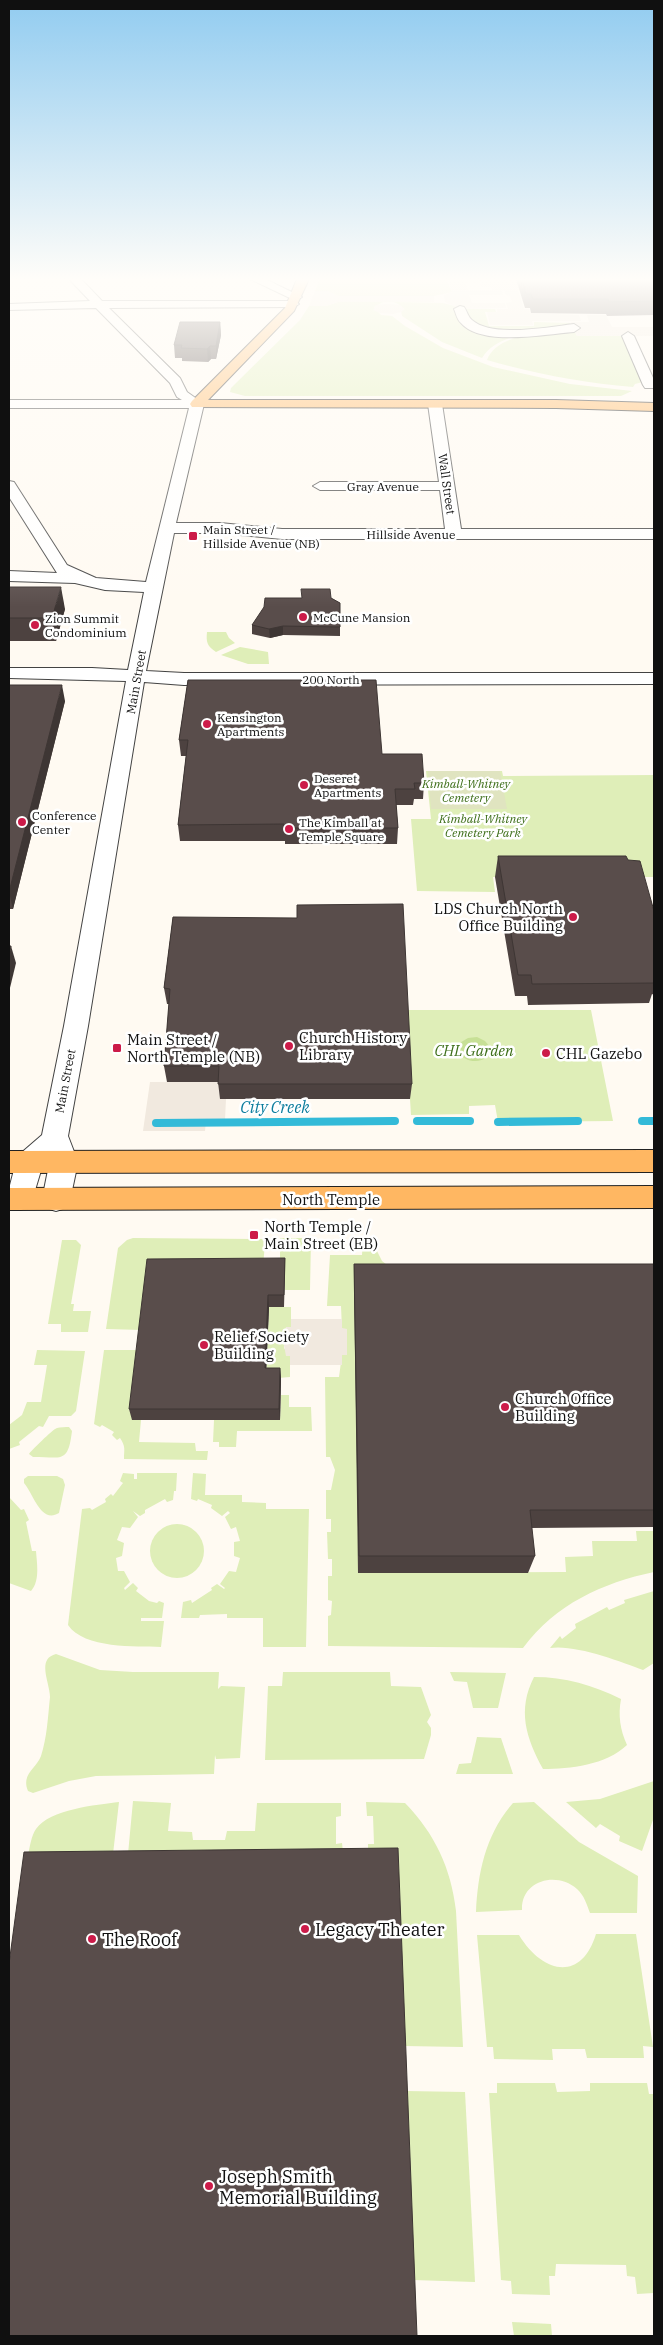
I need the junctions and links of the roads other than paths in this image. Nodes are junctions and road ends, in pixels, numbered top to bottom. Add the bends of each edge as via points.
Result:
1 (179, 388) edge
2 (213, 388) edge
3 (654, 400) edge
4 (9, 404) edge
5 (197, 404) junction
6 (435, 404) junction
7 (556, 404) junction
8 (654, 407) edge
9 (9, 485) edge
10 (320, 486) dead end
11 (447, 486) junction
12 (167, 528) junction
13 (454, 534) junction
14 (654, 534) edge
15 (9, 576) edge
16 (74, 578) junction
17 (153, 587) junction
18 (9, 673) edge
19 (136, 676) junction
20 (654, 679) edge
21 (55, 1136) junction
22 (654, 1161) edge
23 (20, 1162) edge
24 (64, 1162) junction
25 (654, 1198) edge
26 (14, 1199) edge
27 (56, 1200) junction

1 - 5 street
2 - 5 main road
3 - 7 main road
4 - 5 street
5 - 6 main road
5 - 12 street, Main Street
6 - 7 main road
6 - 11 street, Wall Street
7 - 8 main road
9 - 16 street via 61,568
10 - 11 street, Gray Avenue
11 - 13 street, Wall Street
12 - 13 street, Hillside Avenue via 220,528 282,534
12 - 17 street, Main Street
13 - 14 street, Hillside Avenue
15 - 16 street
16 - 17 street via 108,586
17 - 19 street, Main Street
18 - 19 street, 200 North
19 - 20 street, 200 North via 184,679
19 - 21 street, Main Street
21 - 23 street
21 - 24 street, Main Street
22 - 24 main road
23 - 24 main road
23 - 26 street
24 - 27 street
25 - 27 main road, North Temple
26 - 27 main road, North Temple

